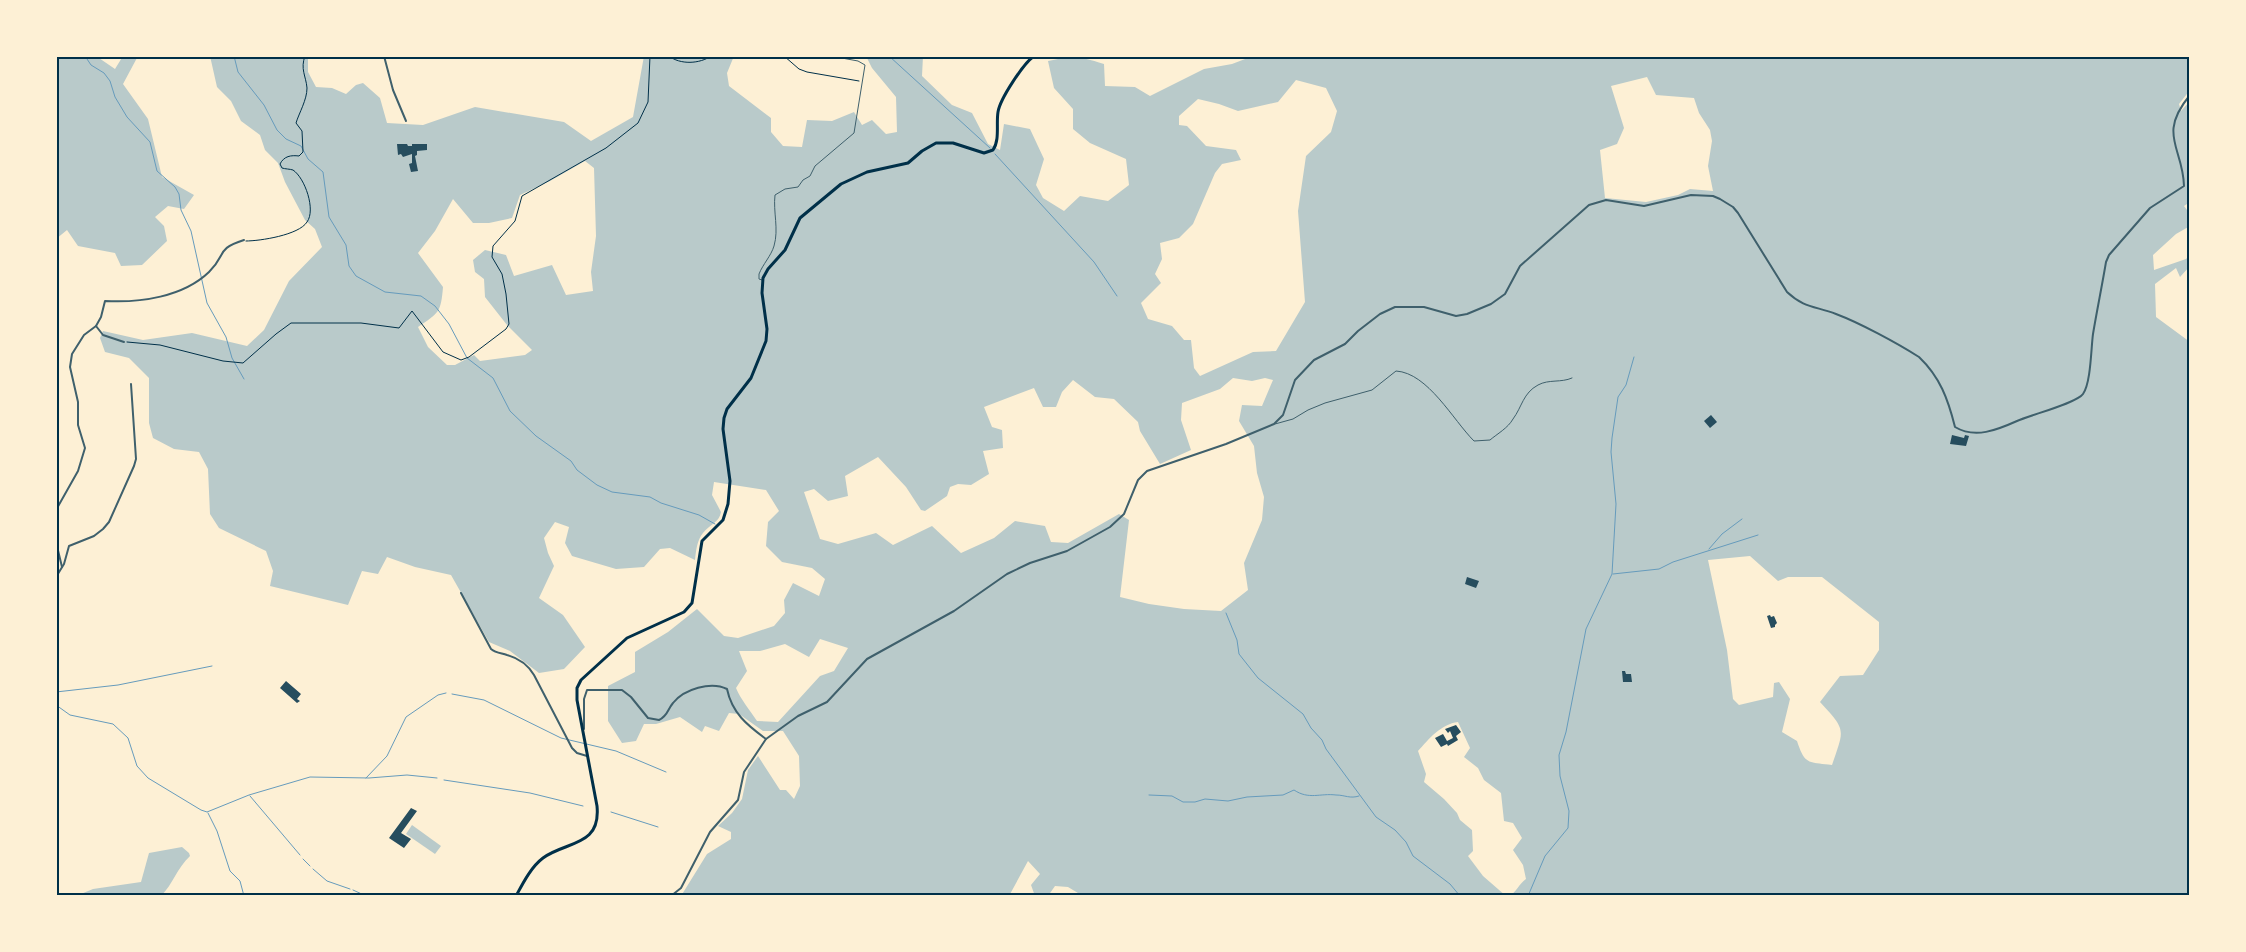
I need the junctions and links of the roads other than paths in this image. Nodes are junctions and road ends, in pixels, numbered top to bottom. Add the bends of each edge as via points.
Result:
1 (384, 56) edge
2 (831, 56) edge
3 (1034, 56) edge
4 (2190, 96) edge
5 (406, 121) dead end
6 (244, 240) road end
7 (762, 281) junction
8 (96, 326) junction
9 (124, 342) road end
10 (1572, 378) dead end
11 (131, 384) dead end
12 (1274, 424) junction
13 (56, 510) edge
14 (56, 542) edge
15 (62, 567) junction
16 (56, 577) edge
17 (461, 594) dead end
18 (56, 637) edge
19 (56, 674) edge
20 (583, 735) junction
21 (766, 739) junction
22 (587, 756) junction
23 (516, 896) edge
24 (671, 896) edge

1 - 5 street
2 - 7 lane via 865,65 854,133 815,166 798,187 775,195 774,247 759,274
3 - 7 main road via 1026,63 999,106 993,150 984,153 942,142 930,146 902,166 867,172 841,184 800,218 785,250
4 - 12 street via 2176,115 2174,127 2184,186 2150,208 2109,255 2094,331 2088,384 2083,394 2075,401 2035,413 1993,432 1964,432 1955,427 1942,386 1928,366 1912,353 1834,313 1797,301 1787,292 1733,206 1713,196 1691,195 1644,206 1606,200 1589,205 1520,266 1505,294 1479,310 1456,316 1430,307 1414,306 1380,314 1345,344 1314,360 1295,380 1283,415
6 - 8 street via 229,245 215,266 176,293 157,298 105,301
7 - 20 main road via 766,341 750,378 724,418 730,490 728,504 723,520 702,541 692,603 680,614 627,638 581,680 576,696
8 - 9 street via 103,335
8 - 13 street via 84,336 72,354 70,367 78,402 78,425 85,448 78,471
10 - 12 lane via 1564,382 1538,384 1521,402 1513,420 1490,440 1474,441 1447,405 1404,371 1396,371 1372,390 1325,403 1293,419
11 - 15 street via 134,466 109,522 94,536 69,546
12 - 21 street via 1147,471 1138,480 1124,514 1110,527 1068,551 1007,574 954,611 868,660 827,702 798,716
14 - 15 street
15 - 16 street
17 - 22 street via 493,651 517,659 532,672 568,741 577,753
18 - 19 street
20 - 21 street via 587,690 622,690 632,697 648,718 659,720 669,712 677,698 708,686 727,689 730,702 739,716
20 - 22 main road
21 - 24 street via 744,772 738,800 710,832 681,888
22 - 23 main road via 597,812 593,828 578,844 542,859

